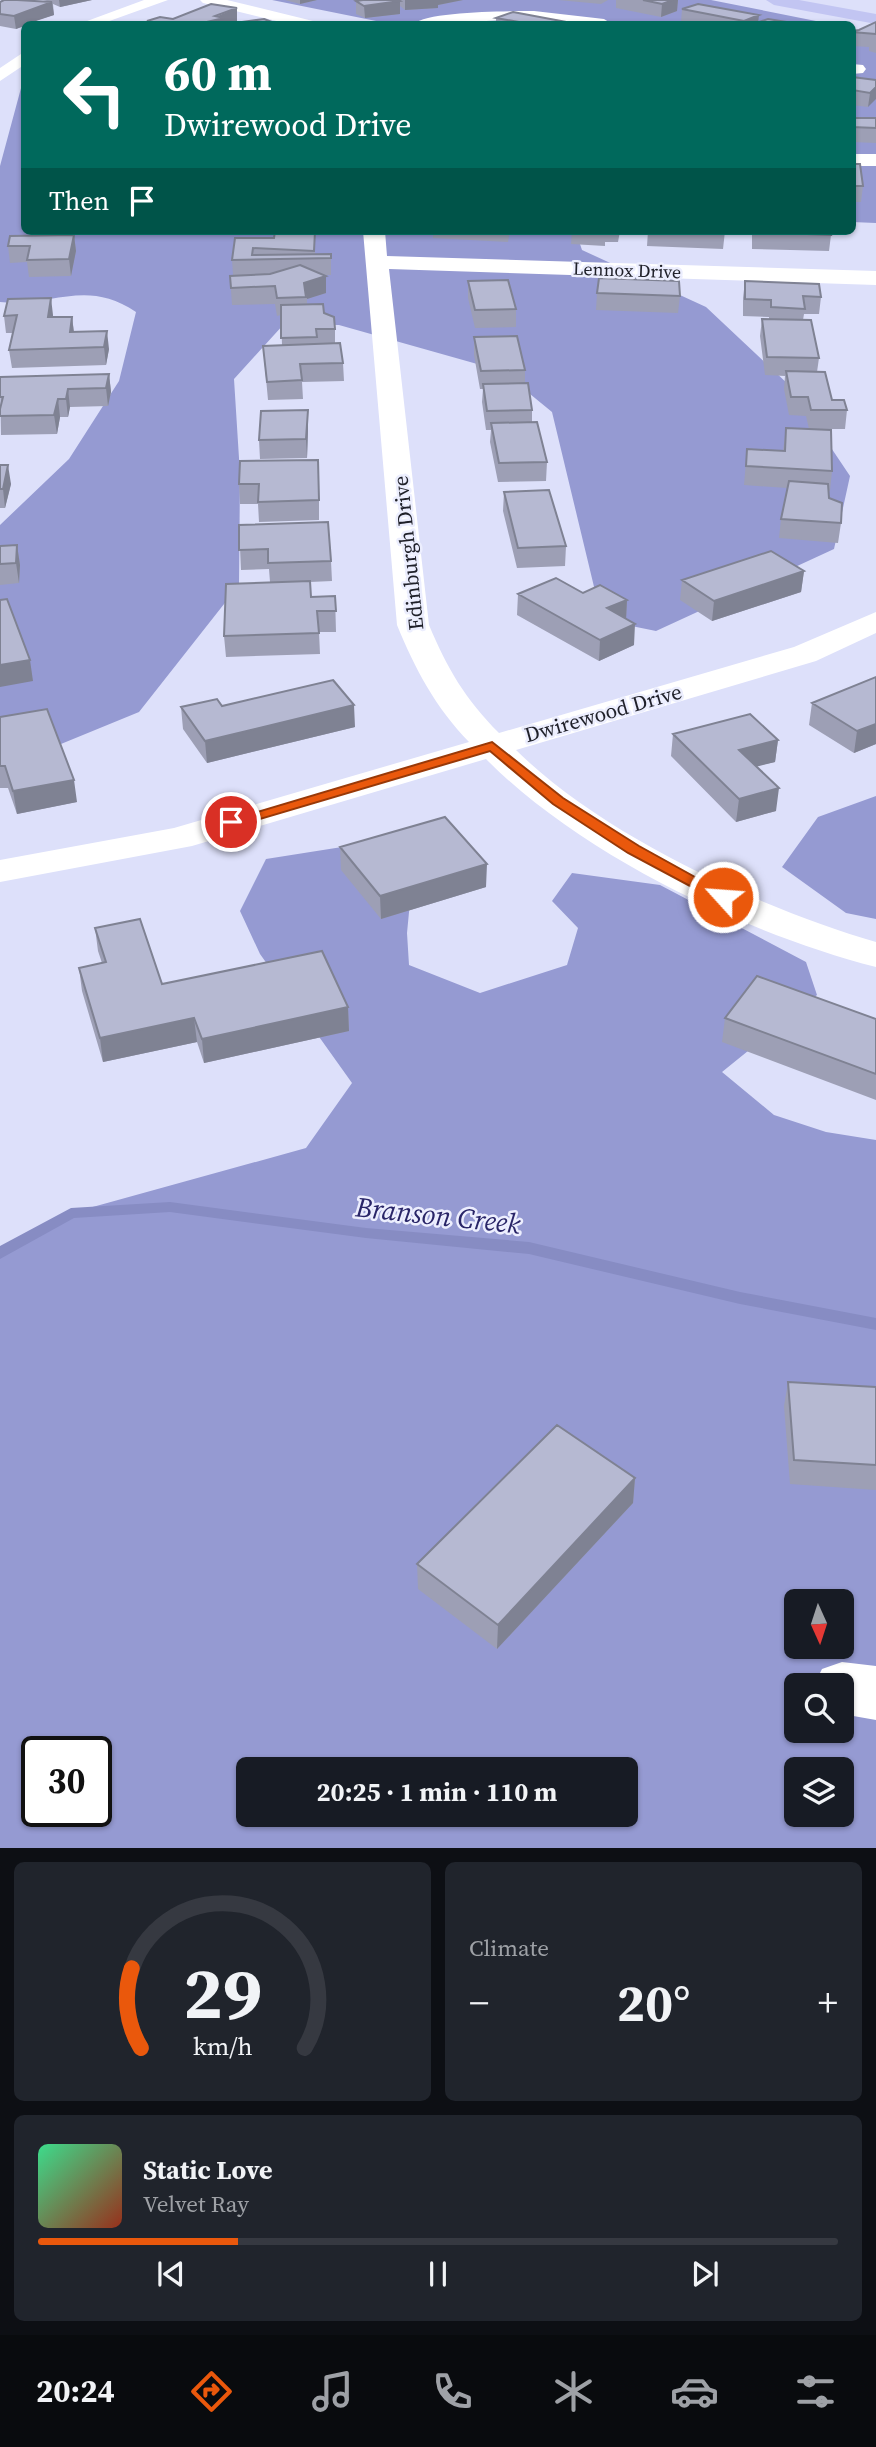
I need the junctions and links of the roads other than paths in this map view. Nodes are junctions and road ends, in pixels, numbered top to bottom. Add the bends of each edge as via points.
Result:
1 (160, 0) edge
2 (208, 0) edge
3 (774, 0) edge
4 (876, 19) edge
5 (96, 21) edge
6 (295, 21) edge
7 (448, 21) edge
8 (586, 21) edge
9 (20, 49) edge
10 (0, 76) edge
11 (856, 160) edge
12 (876, 160) edge
13 (374, 235) edge
14 (377, 262) junction
15 (876, 278) edge
16 (876, 621) edge
17 (492, 746) junction
18 (0, 871) edge
19 (876, 956) edge
20 (854, 1690) edge
21 (876, 1693) edge

1 - 5 street
2 - 6 street
3 - 4 main road
7 - 8 street via 516,13
9 - 10 street
11 - 12 street
13 - 14 street, Edinburgh Drive
14 - 15 street, Lennox Drive
14 - 17 street, Edinburgh Drive via 413,625 438,685
16 - 17 street, Dwirewood Drive via 806,653
17 - 18 street, Dwirewood Drive via 179,838
17 - 19 street, Edinburgh Drive via 558,801 699,886 772,920
20 - 21 street

